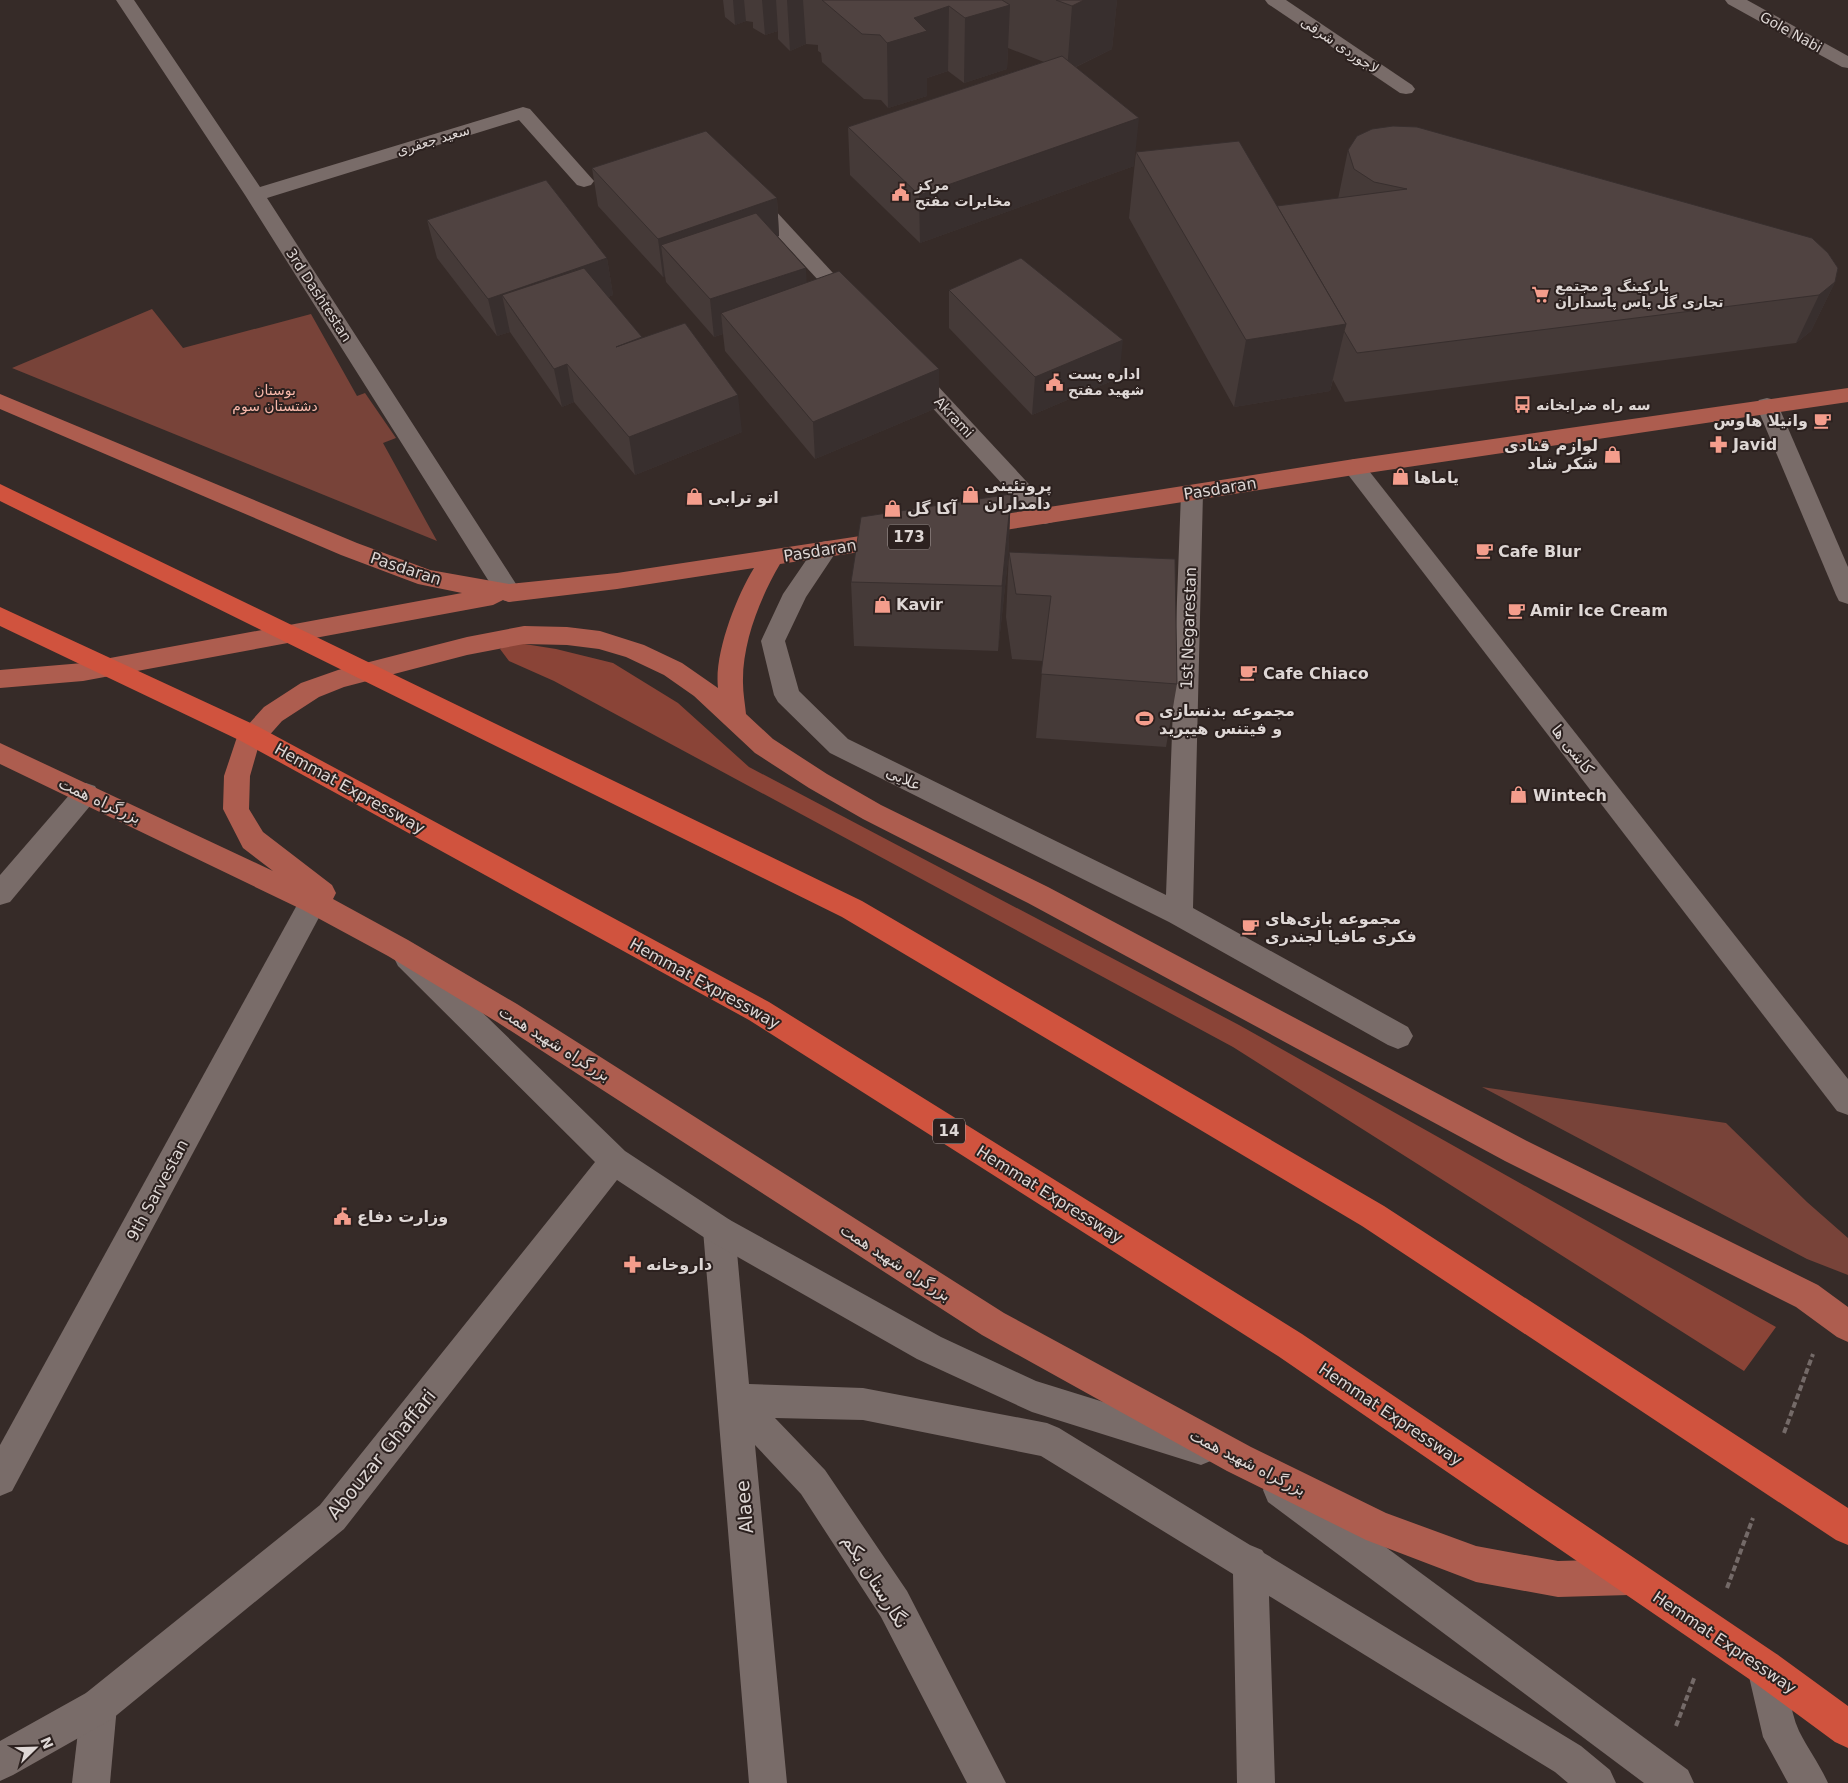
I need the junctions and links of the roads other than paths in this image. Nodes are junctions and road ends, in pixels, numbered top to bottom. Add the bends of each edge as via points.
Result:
1 (125, 0) edge
2 (1274, 0) edge
3 (1734, 0) edge
4 (1848, 63) edge
5 (1406, 89) dead end
6 (584, 181) dead end
7 (741, 185) edge
8 (255, 196) junction
9 (863, 318) edge
10 (903, 362) edge
11 (1848, 395) edge
12 (0, 402) edge
13 (1766, 405) junction
14 (1354, 467) junction
15 (0, 492) edge
16 (1192, 493) junction
17 (1045, 516) junction
18 (950, 530) edge
19 (912, 536) edge
20 (826, 549) junction
21 (774, 557) junction
22 (509, 592) junction
23 (1848, 595) edge
24 (0, 616) edge
25 (0, 679) edge
26 (734, 718) junction
27 (0, 753) edge
28 (86, 793) junction
29 (201, 848) joint
30 (0, 894) edge
31 (313, 902) junction
32 (1179, 914) junction
33 (398, 948) junction
34 (508, 1013) junction
35 (1398, 1036) dead end
36 (1848, 1102) edge
37 (614, 1162) junction
38 (719, 1230) junction
39 (1848, 1326) edge
40 (735, 1400) junction
41 (1239, 1459) junction
42 (0, 1479) edge
43 (1848, 1528) edge
44 (1250, 1562) junction
45 (1629, 1577) junction
46 (1765, 1668) junction
47 (100, 1706) junction
48 (1848, 1729) edge
49 (0, 1762) edge
50 (91, 1783) edge
51 (768, 1783) edge
52 (987, 1783) edge
53 (1256, 1783) edge
54 (1597, 1783) edge
55 (1675, 1783) edge
56 (1809, 1783) edge

1 - 8 street, 3rd Dashtestan
2 - 5 street, لاجوردی شرقی
3 - 4 street, Gole Nabi
6 - 8 street, سعید جعفری via 523,113
7 - 9 street
8 - 22 street, 3rd Dashtestan
10 - 17 street, Akrami
11 - 13 main road, Pasdaran / 173
12 - 22 main road, Pasdaran / 173 via 349,549 426,578
13 - 14 main road, Pasdaran / 173
13 - 23 street
14 - 16 main road, Pasdaran / 173
14 - 36 street, کاشی ها
15 - 43 highway via 852,908 1373,1216
16 - 17 main road, Pasdaran / 173
16 - 32 street, 1st Negarestan
17 - 18 main road, Pasdaran / 173
19 - 20 main road, Pasdaran / 173
20 - 21 main road, Pasdaran / 173
20 - 32 street, علایی via 795,594 773,641 787,695 839,746
21 - 22 main road, Pasdaran / 173 via 617,582
21 - 26 main road via 752,594 737,634 730,683
22 - 25 main road via 82,672
24 - 45 highway, Hemmat Expressway / 14 via 250,734 759,1011 1290,1345
26 - 34 main road via 702,689 672,669 635,651 600,640 524,635 338,679 310,690 273,714 246,744 236,776 236,809 253,840 314,887
26 - 39 main road via 777,755 872,812 1038,895 1516,1151 1807,1296
27 - 28 main road, بزرگراه همت
28 - 29 main road, بزرگراه همت
28 - 30 street
29 - 31 main road, بزرگراه شهید همت
31 - 33 main road, بزرگراه شهید همت
31 - 42 street, 9th Sarvestan
32 - 35 street, علایی
33 - 34 main road, بزرگراه شهید همت
33 - 37 street
34 - 41 main road, بزرگراه شهید همت via 993,1324
37 - 38 street
37 - 47 street, Abouzar Ghaffari via 332,1518
38 - 40 street, Alaee
38 - 41 street via 929,1348 1032,1396
40 - 44 street via 863,1404 1047,1440
40 - 51 street, Alaee
40 - 52 street, نگارستان یکم via 813,1482 894,1604
41 - 45 main road, بزرگراه شهید همت via 1378,1528 1476,1564 1558,1579
41 - 55 street
44 - 53 street
44 - 54 street via 1568,1759
45 - 46 highway, Hemmat Expressway / 14
46 - 48 highway, Hemmat Expressway / 14
46 - 56 street via 1782,1737
47 - 49 street, Abouzar Ghaffari
47 - 50 street

